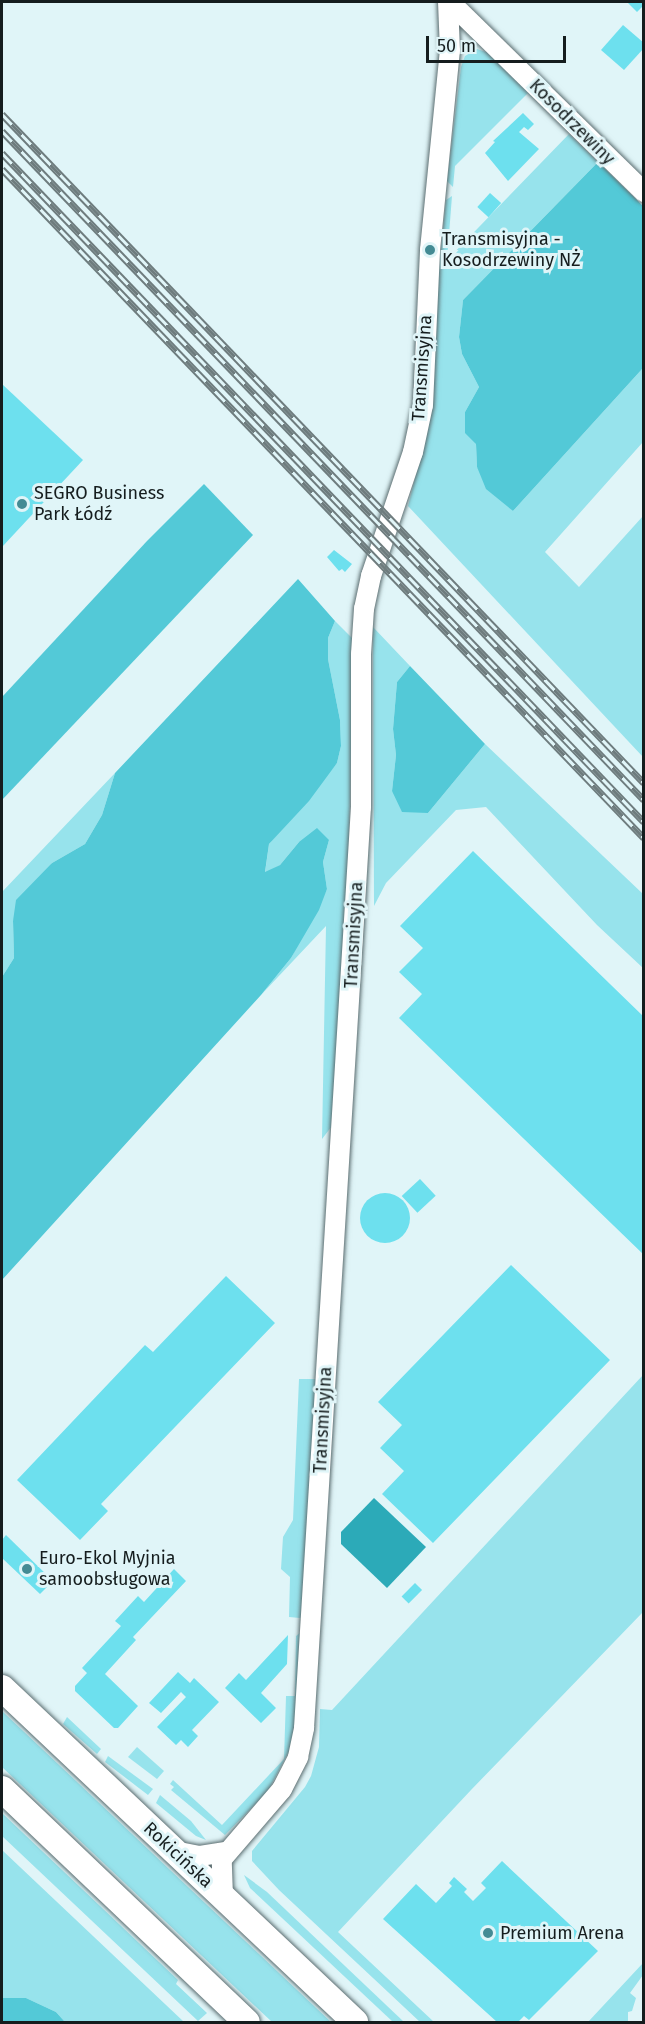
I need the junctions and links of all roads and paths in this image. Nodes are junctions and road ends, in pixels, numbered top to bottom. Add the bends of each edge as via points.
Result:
1 (449, 2) edge
2 (644, 192) edge
3 (2, 1688) edge
4 (2, 1790) edge
5 (174, 1851) junction
6 (226, 1852) junction
7 (223, 1897) junction
8 (247, 2022) edge
9 (355, 2022) edge

1 - 2 street, Kosodrzewiny
1 - 6 street, Transmisyjna via 450,51 429,260 423,405 406,474 371,576 362,629 360,819 304,1728 298,1757 282,1789
3 - 5 main road, Rokicińska
4 - 8 main road
5 - 6 street via 201,1856
5 - 7 main road, Rokicińska
6 - 7 street via 221,1867
7 - 9 main road, Rokicińska

